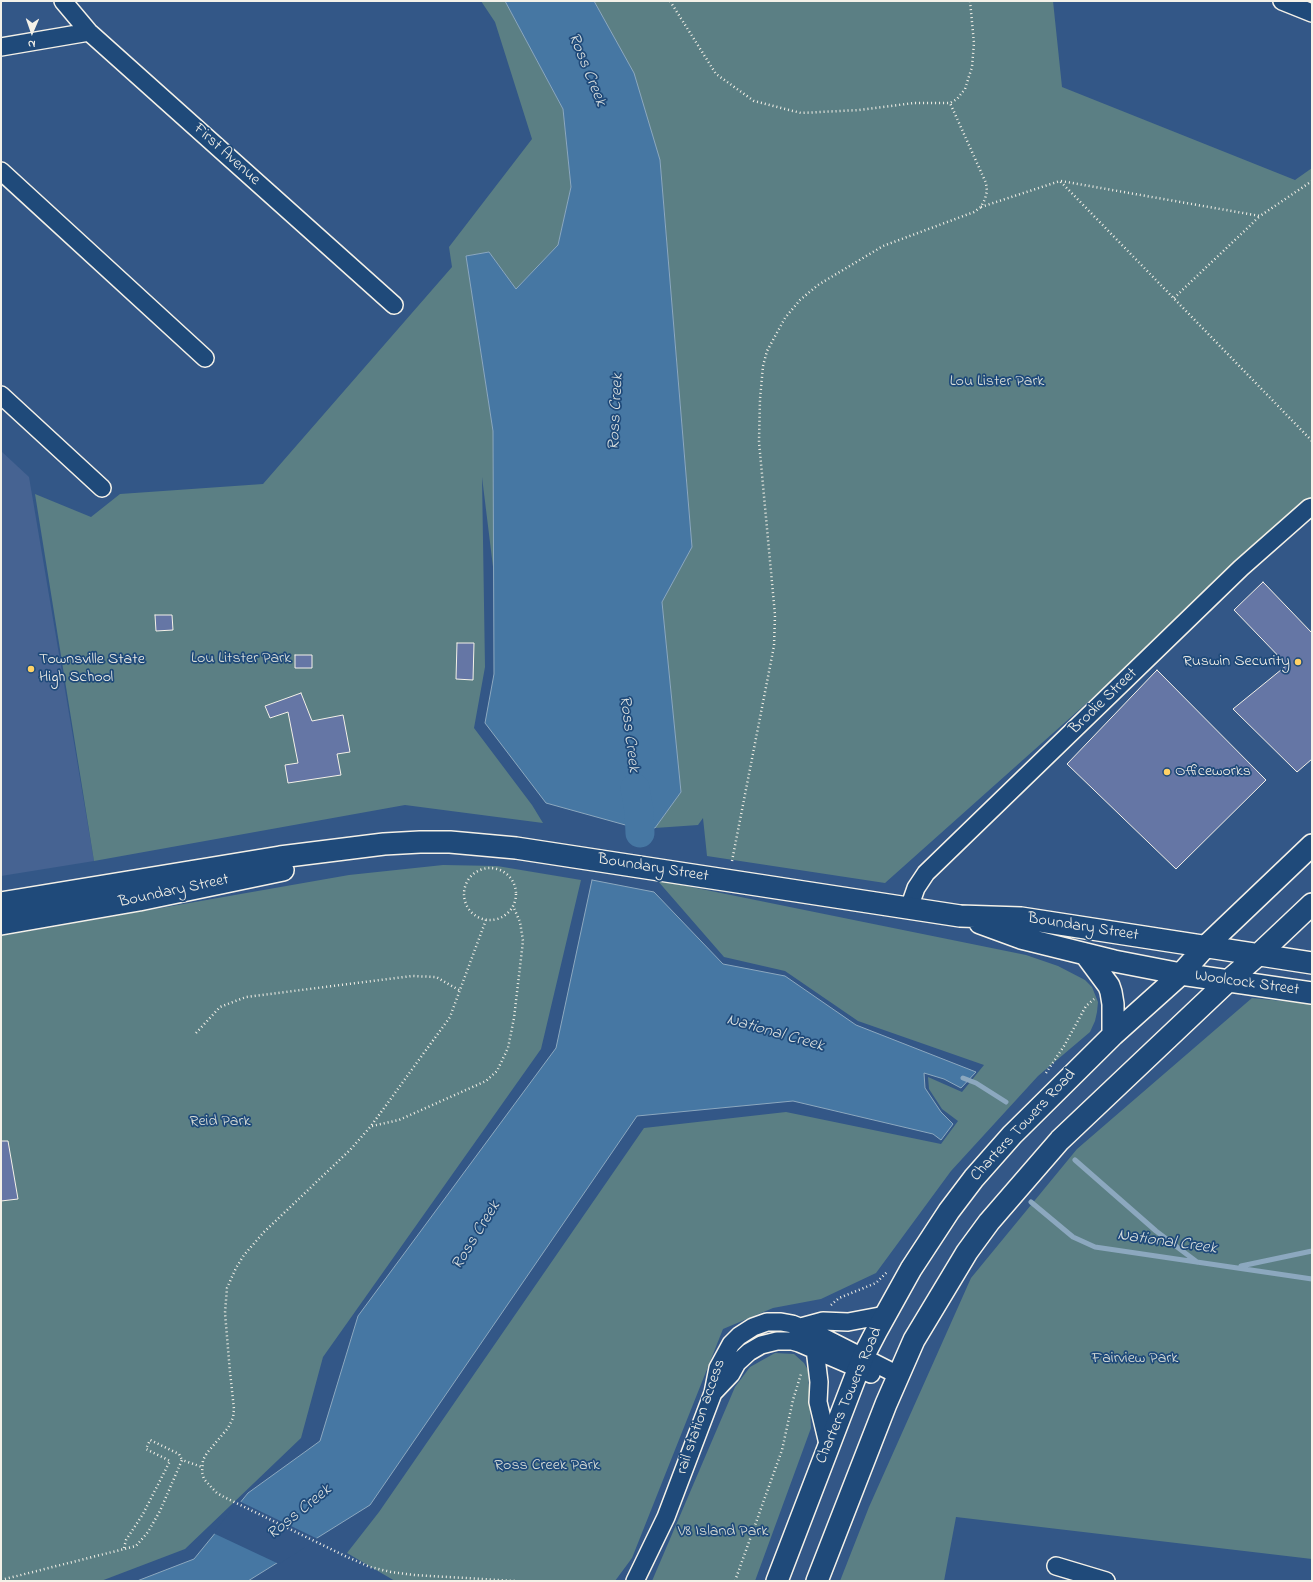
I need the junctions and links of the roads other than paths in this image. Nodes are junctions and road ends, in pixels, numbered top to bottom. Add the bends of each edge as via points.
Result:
1 (63, 1) edge
2 (1282, 1) edge
3 (1312, 13) edge
4 (88, 32) junction
5 (1, 47) edge
6 (1, 171) edge
7 (394, 305) dead end
8 (205, 358) dead end
9 (1, 395) edge
10 (102, 488) dead end
11 (1312, 507) edge
12 (1312, 845) edge
13 (344, 850) junction
14 (1, 903) edge
15 (1312, 904) edge
16 (909, 908) junction
17 (960, 916) junction
18 (1, 924) edge
19 (1205, 947) junction
20 (1086, 954) junction
21 (1258, 955) junction
22 (1312, 963) edge
23 (1181, 974) junction
24 (1228, 981) junction
25 (1312, 993) edge
26 (1113, 1036) junction
27 (885, 1315) junction
28 (801, 1327) junction
29 (815, 1349) junction
30 (861, 1363) junction
31 (896, 1380) junction
32 (713, 1393) junction
33 (828, 1448) junction
34 (1056, 1566) dead end
35 (635, 1581) edge
36 (777, 1581) edge
37 (817, 1581) edge
38 (1106, 1581) edge

1 - 4 street, First Avenue
2 - 3 street
4 - 5 street
4 - 7 street, First Avenue
6 - 8 street
9 - 10 street
11 - 16 street, Brodie Street via 1241,568 926,873 916,888
12 - 19 main road, Charters Towers Road
13 - 14 main road, Boundary Street via 280,856
13 - 16 main road, Boundary Street via 420,842 509,847
13 - 18 main road, Boundary Street via 275,871 139,900
15 - 21 main road
16 - 17 main road, Boundary Street
17 - 19 main road, Boundary Street via 1021,918
17 - 20 main road, Boundary Street via 1021,938
19 - 21 main road, Woolcock Street
19 - 23 main road, Charters Towers Road
20 - 23 main road, Boundary Street
20 - 26 main road via 1111,992
21 - 22 main road, Woolcock Street
21 - 24 main road
23 - 24 main road, Woolcock Street
23 - 26 main road, Charters Towers Road
24 - 25 main road, Woolcock Street
24 - 31 main road via 1060,1140 1007,1200 967,1252 946,1285 914,1340
26 - 27 main road, Charters Towers Road via 1012,1135 974,1178 911,1269
27 - 28 street via 848,1322 823,1321
27 - 30 main road, Charters Towers Road
28 - 30 street, rail station access
28 - 32 street, rail station access via 781,1322 767,1322 742,1334 725,1353 718,1368
29 - 30 street
29 - 32 street via 792,1341 761,1345 737,1363 731,1374
29 - 33 street via 819,1382 818,1402
30 - 31 street
30 - 33 main road, Charters Towers Road
31 - 37 main road
32 - 35 street, rail station access via 666,1517
33 - 36 main road, Charters Towers Road
34 - 38 street

